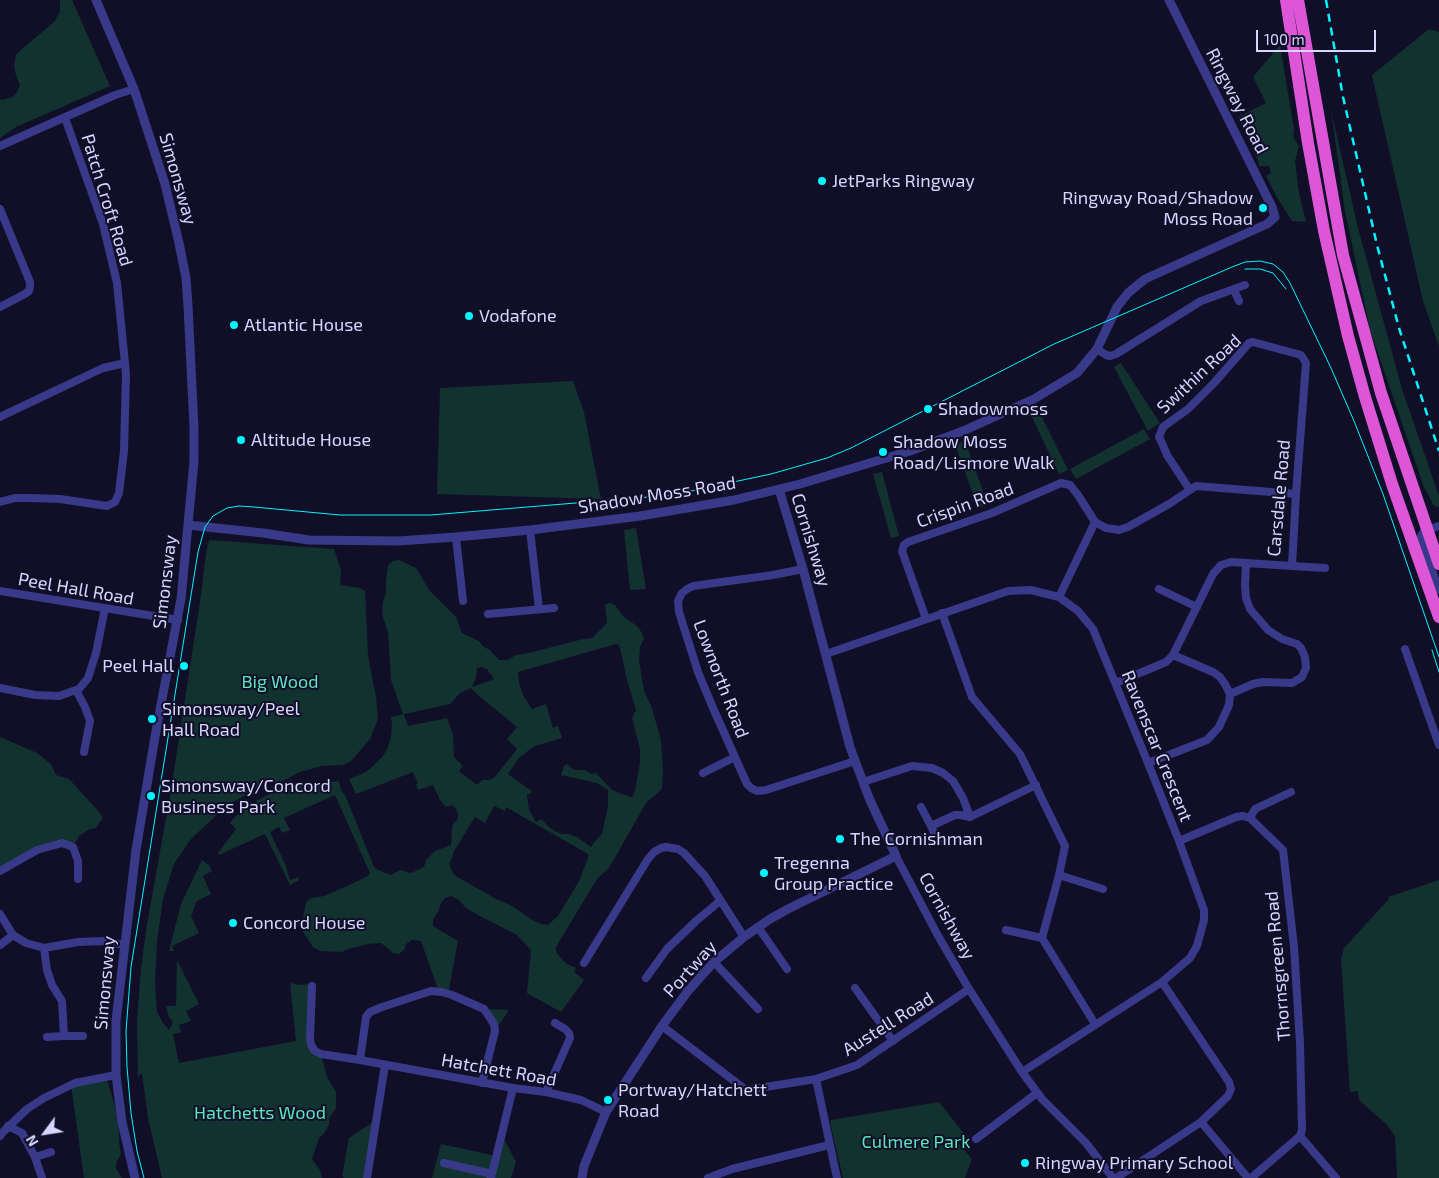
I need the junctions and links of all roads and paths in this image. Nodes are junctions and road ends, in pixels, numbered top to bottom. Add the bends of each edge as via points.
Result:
1 (96, 0) edge
2 (1169, 0) edge
3 (1286, 0) edge
4 (1298, 0) edge
5 (134, 90) junction
6 (65, 118) junction
7 (0, 146) edge
8 (0, 209) edge
9 (1275, 217) joint
10 (1245, 285) dead end
11 (1234, 290) junction
12 (1239, 301) dead end
13 (0, 307) edge
14 (1097, 349) junction
15 (1296, 354) joint
16 (125, 363) junction
17 (0, 417) edge
18 (779, 489) junction
19 (1190, 490) junction
20 (1296, 494) junction
21 (0, 502) edge
22 (1095, 522) junction
23 (188, 525) junction
24 (530, 530) junction
25 (1428, 534) edge
26 (456, 537) junction
27 (1246, 563) junction
28 (1439, 564) edge
29 (1292, 566) junction
30 (1325, 568) dead end
31 (803, 569) junction
32 (1159, 589) dead end
33 (1439, 590) edge
34 (0, 591) edge
35 (1059, 597) junction
36 (463, 601) dead end
37 (1197, 607) junction
38 (106, 608) junction
39 (554, 608) dead end
40 (538, 609) junction
41 (942, 613) junction
42 (488, 614) dead end
43 (1439, 618) edge
44 (926, 619) junction
45 (178, 620) junction
46 (1405, 649) dead end
47 (826, 654) junction
48 (1173, 655) junction
49 (1116, 683) junction
50 (0, 688) edge
51 (76, 690) junction
52 (1230, 694) junction
53 (1439, 745) edge
54 (84, 752) dead end
55 (735, 758) junction
56 (855, 761) junction
57 (1148, 763) junction
58 (703, 773) dead end
59 (862, 782) junction
60 (1036, 785) junction
61 (1291, 792) dead end
62 (921, 807) dead end
63 (970, 817) junction
64 (1250, 818) junction
65 (931, 826) junction
66 (1179, 841) junction
67 (938, 842) dead end
68 (896, 856) junction
69 (0, 871) edge
70 (1059, 875) junction
71 (78, 879) dead end
72 (1103, 889) dead end
73 (720, 901) junction
74 (0, 914) edge
75 (758, 927) junction
76 (1006, 930) dead end
77 (13, 935) junction
78 (744, 937) junction
79 (1042, 938) junction
80 (0, 945) edge
81 (124, 945) junction
82 (44, 948) junction
83 (714, 962) junction
84 (584, 963) dead end
85 (788, 969) dead end
86 (646, 978) dead end
87 (1162, 982) junction
88 (312, 986) dead end
89 (855, 988) dead end
90 (969, 989) junction
91 (758, 1009) dead end
92 (555, 1023) dead end
93 (1096, 1024) junction
94 (662, 1026) junction
95 (64, 1036) junction
96 (83, 1036) dead end
97 (47, 1037) dead end
98 (893, 1041) junction
99 (360, 1060) junction
100 (385, 1065) junction
101 (1022, 1072) junction
102 (116, 1075) junction
103 (816, 1079) junction
104 (482, 1083) junction
105 (513, 1088) junction
106 (546, 1092) junction
107 (1037, 1092) junction
108 (606, 1112) junction
109 (1201, 1122) junction
110 (8, 1126) junction
111 (0, 1136) edge
112 (1300, 1136) junction
113 (976, 1138) dead end
114 (829, 1145) junction
115 (51, 1152) dead end
116 (35, 1157) junction
117 (444, 1163) dead end
118 (491, 1176) edge
119 (42, 1178) edge
120 (135, 1178) edge
121 (366, 1178) edge
122 (582, 1178) edge
123 (708, 1178) edge
124 (837, 1178) edge
125 (1115, 1178) edge
126 (1249, 1178) edge
127 (1336, 1178) edge

1 - 5 street, Simonsway
2 - 9 street, Ringway Road
3 - 25 highway via 1308,143 1348,336 1392,484
4 - 25 highway via 1344,255 1381,393
5 - 6 street via 115,95
5 - 23 street, Simonsway via 165,184 186,278 194,426
6 - 7 street
6 - 16 street, Patch Croft Road via 103,224 117,283
8 - 13 street via 30,282 29,291
9 - 14 street, Shadow Moss Road via 1267,224 1145,280 1117,307
10 - 11 street
11 - 12 street
11 - 14 street via 1208,298 1116,354 1106,355
14 - 18 street, Shadow Moss Road via 1076,373 1034,399 994,418 910,451
15 - 19 street, Swithin Road via 1249,343 1194,402 1163,427 1159,437
15 - 20 street, Carsdale Road via 1301,355 1306,363
16 - 17 street via 103,368
16 - 21 street, Patch Croft Road via 124,451 115,502 107,506 60,499 15,498
18 - 24 street, Shadow Moss Road via 649,515
18 - 31 street, Cornishway
19 - 20 street via 1196,486
19 - 22 street via 1128,527 1112,529
20 - 29 street, Carsdale Road
22 - 35 street
22 - 44 street, Crispin Road via 1078,494 1070,485 1061,483 992,513 908,542 902,551
23 - 26 street, Shadow Moss Road via 309,540 398,541
23 - 45 street, Simonsway
24 - 26 street, Shadow Moss Road
24 - 40 street
25 - 28 highway
25 - 33 street
25 - 43 highway
26 - 36 street
27 - 29 street, Carsdale Road
27 - 37 street, Carsdale Road via 1226,563 1216,569
27 - 52 street via 1246,598 1250,610 1268,630 1301,648 1306,668 1302,677 1292,683 1264,682
29 - 30 street
31 - 47 street, Cornishway
31 - 55 street, Lownorth Road via 693,586 682,593 678,601 698,672
32 - 37 street
34 - 38 street, Peel Hall Road
35 - 41 street, Ravenscar Crescent via 1031,590 1008,591
35 - 49 street, Ravenscar Crescent via 1078,611 1093,629
37 - 48 street, Carsdale Road
38 - 45 street, Peel Hall Road
38 - 51 street via 88,678
39 - 40 street
40 - 42 street
41 - 44 street, Ravenscar Crescent
41 - 60 street via 972,697 1020,754
44 - 47 street, Ravenscar Crescent
45 - 81 street, Simonsway via 136,850
46 - 53 street
47 - 56 street, Cornishway
48 - 49 street via 1166,662
48 - 52 street via 1213,672
49 - 57 street, Ravenscar Crescent
50 - 51 street via 59,696
51 - 54 street via 90,721
52 - 57 street via 1229,705 1219,727 1206,740
55 - 56 street, Lownorth Road via 747,784 757,790 766,790
55 - 58 street
56 - 59 street, Cornishway
57 - 66 street, Ravenscar Crescent
59 - 63 street via 912,766 932,768 953,780
59 - 68 street, Cornishway
60 - 63 street
60 - 70 street via 1065,846
61 - 64 street via 1255,810
62 - 65 street
63 - 65 street via 955,815
64 - 66 street via 1236,817
64 - 112 street, Thornsgreen Road via 1283,850 1299,1022
65 - 67 street
66 - 87 street, Ravenscar Crescent via 1204,910 1204,920 1190,958
68 - 75 street, Portway via 788,908
68 - 90 street, Cornishway
69 - 71 street via 37,850 62,843 73,847 78,862
70 - 72 street
70 - 79 street
73 - 78 street
73 - 84 street via 705,876 684,853 671,847 661,848 648,859
73 - 86 street via 667,949
74 - 77 street
75 - 78 street, Portway
75 - 85 street
76 - 79 street
77 - 80 street
77 - 82 street
78 - 83 street, Portway
79 - 93 street
81 - 82 street via 78,942
81 - 102 street, Simonsway via 116,1021
82 - 95 street via 52,985 62,1001
83 - 91 street
83 - 94 street, Portway
87 - 93 street, Ravenscar Crescent
87 - 109 street via 1231,1089
88 - 99 street, Hatchett Road via 311,1045 321,1054
89 - 98 street
90 - 98 street, Austell Road
90 - 101 street, Cornishway
92 - 106 street via 565,1029 570,1038
93 - 101 street, Ravenscar Crescent
94 - 103 street, Austell Road via 746,1090
94 - 108 street, Portway
95 - 96 street
95 - 97 street
98 - 103 street, Austell Road via 857,1065
99 - 100 street, Hatchett Road
99 - 104 street via 366,1017 370,1012 431,991 442,992 484,1008 494,1024
100 - 104 street, Hatchett Road
100 - 121 street
101 - 107 street, Cornishway
102 - 110 street via 75,1083 51,1094 26,1109
102 - 120 street, Simonsway via 122,1122
103 - 114 street
104 - 105 street, Hatchett Road
105 - 106 street, Hatchett Road
105 - 118 street
106 - 108 street, Hatchett Road via 581,1100
107 - 113 street
107 - 125 street, Cornishway
108 - 122 street, Portway
109 - 125 street
109 - 126 street
110 - 111 street
110 - 116 street via 22,1133
112 - 126 street
112 - 127 street
114 - 123 street via 732,1168
114 - 124 street
115 - 116 street
116 - 119 street
117 - 118 street

